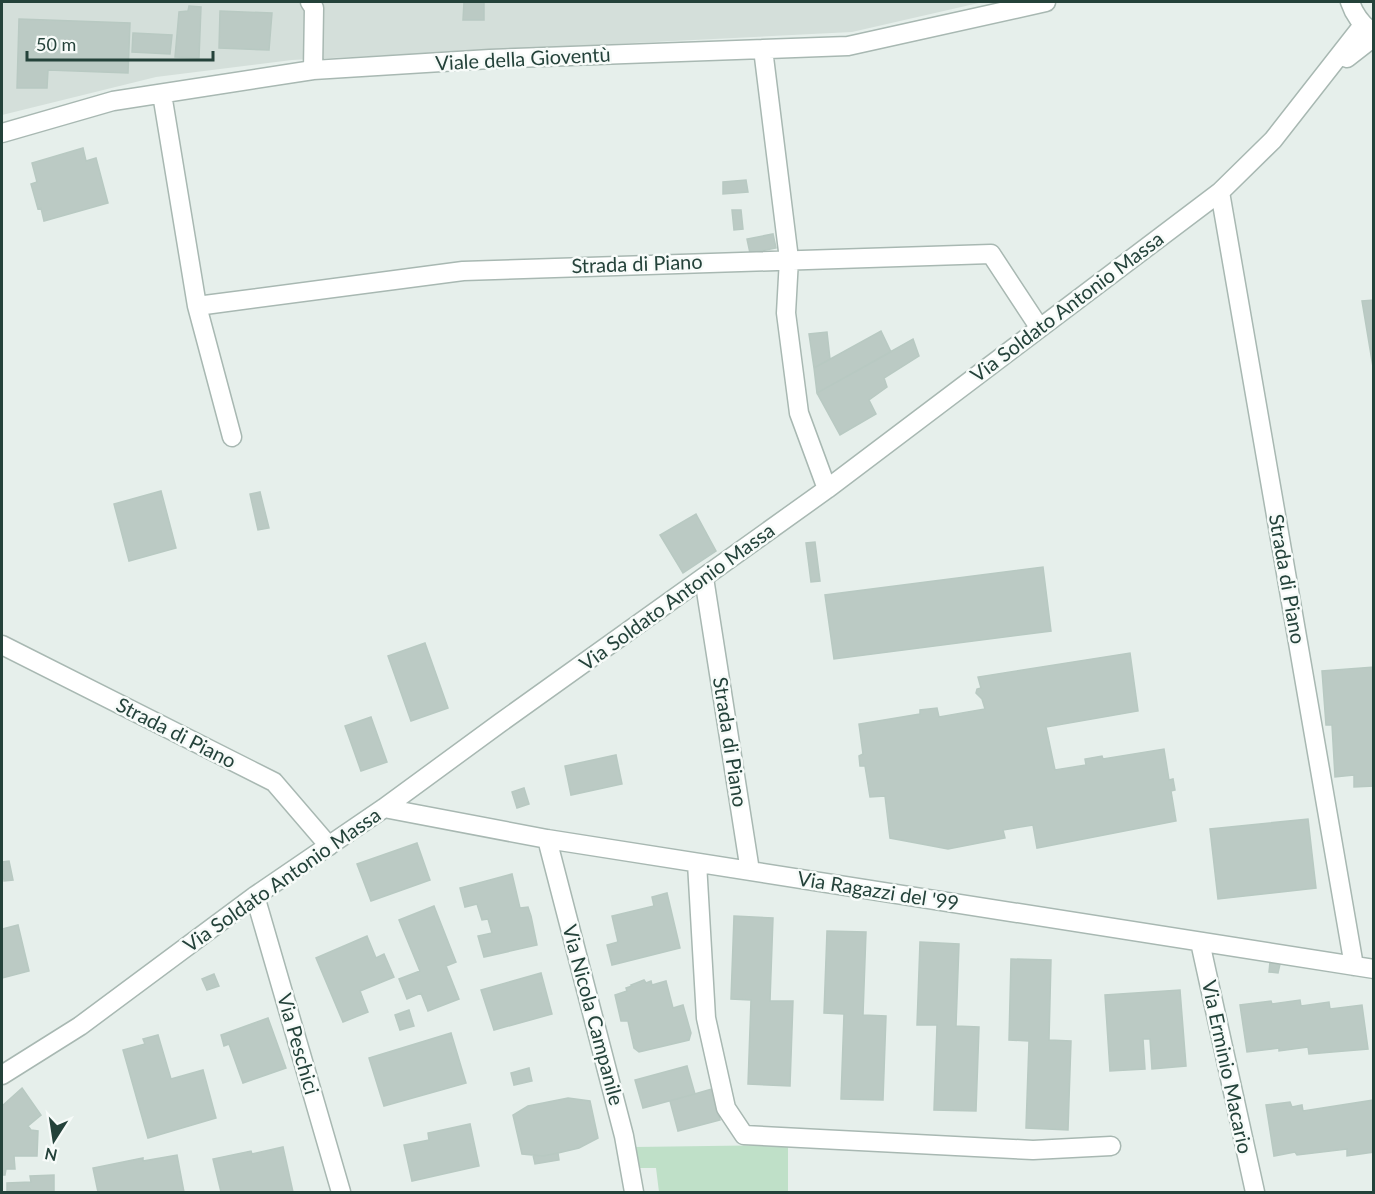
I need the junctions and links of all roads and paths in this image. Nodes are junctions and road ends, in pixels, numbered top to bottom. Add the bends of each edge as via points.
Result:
1 (310, 2) edge
2 (1046, 2) edge
3 (1350, 2) edge
4 (1370, 31) edge
5 (764, 49) junction
6 (313, 70) junction
7 (162, 94) junction
8 (2, 133) edge
9 (1220, 192) junction
10 (789, 259) junction
11 (197, 306) junction
12 (1039, 327) junction
13 (232, 437) dead end
14 (827, 489) junction
15 (704, 578) junction
16 (2, 645) edge
17 (384, 808) junction
18 (547, 839) junction
19 (329, 846) junction
20 (697, 862) junction
21 (750, 871) junction
22 (255, 897) junction
23 (1200, 942) junction
24 (1354, 966) junction
25 (1374, 969) edge
26 (2, 1075) edge
27 (1111, 1146) dead end
28 (341, 1192) edge
29 (633, 1192) edge
30 (1255, 1192) edge

1 - 6 street via 314,8
2 - 5 street, Viale della Gioventù via 848,46
3 - 4 street
4 - 9 street, Via Soldato Antonio Massa via 1320,81 1273,140
5 - 6 street, Viale della Gioventù
5 - 10 street
6 - 7 street, Viale della Gioventù
7 - 8 street, Viale della Gioventù via 113,101
7 - 11 street
9 - 12 street, Via Soldato Antonio Massa
9 - 24 street, Strada di Piano
10 - 11 street, Strada di Piano via 463,271
10 - 12 street, Strada di Piano via 991,254
10 - 14 street via 786,313 799,413
11 - 13 street
12 - 14 street, Via Soldato Antonio Massa
14 - 15 street, Via Soldato Antonio Massa
15 - 17 street, Via Soldato Antonio Massa
15 - 21 street, Strada di Piano
16 - 19 street, Strada di Piano via 274,782
17 - 18 street, Via Ragazzi del '99
17 - 19 street, Via Soldato Antonio Massa
18 - 20 street, Via Ragazzi del '99
18 - 29 street, Via Nicola Campanile via 624,1136
19 - 22 street, Via Soldato Antonio Massa
20 - 21 street, Via Ragazzi del '99
20 - 27 street via 706,1018 726,1108 744,1135 1033,1150
21 - 23 street, Via Ragazzi del '99
22 - 26 street, Via Soldato Antonio Massa via 80,1026
22 - 28 street, Via Peschici
23 - 24 street, Via Ragazzi del '99
23 - 30 street, Via Erminio Macario
24 - 25 street, Via Ragazzi del '99

